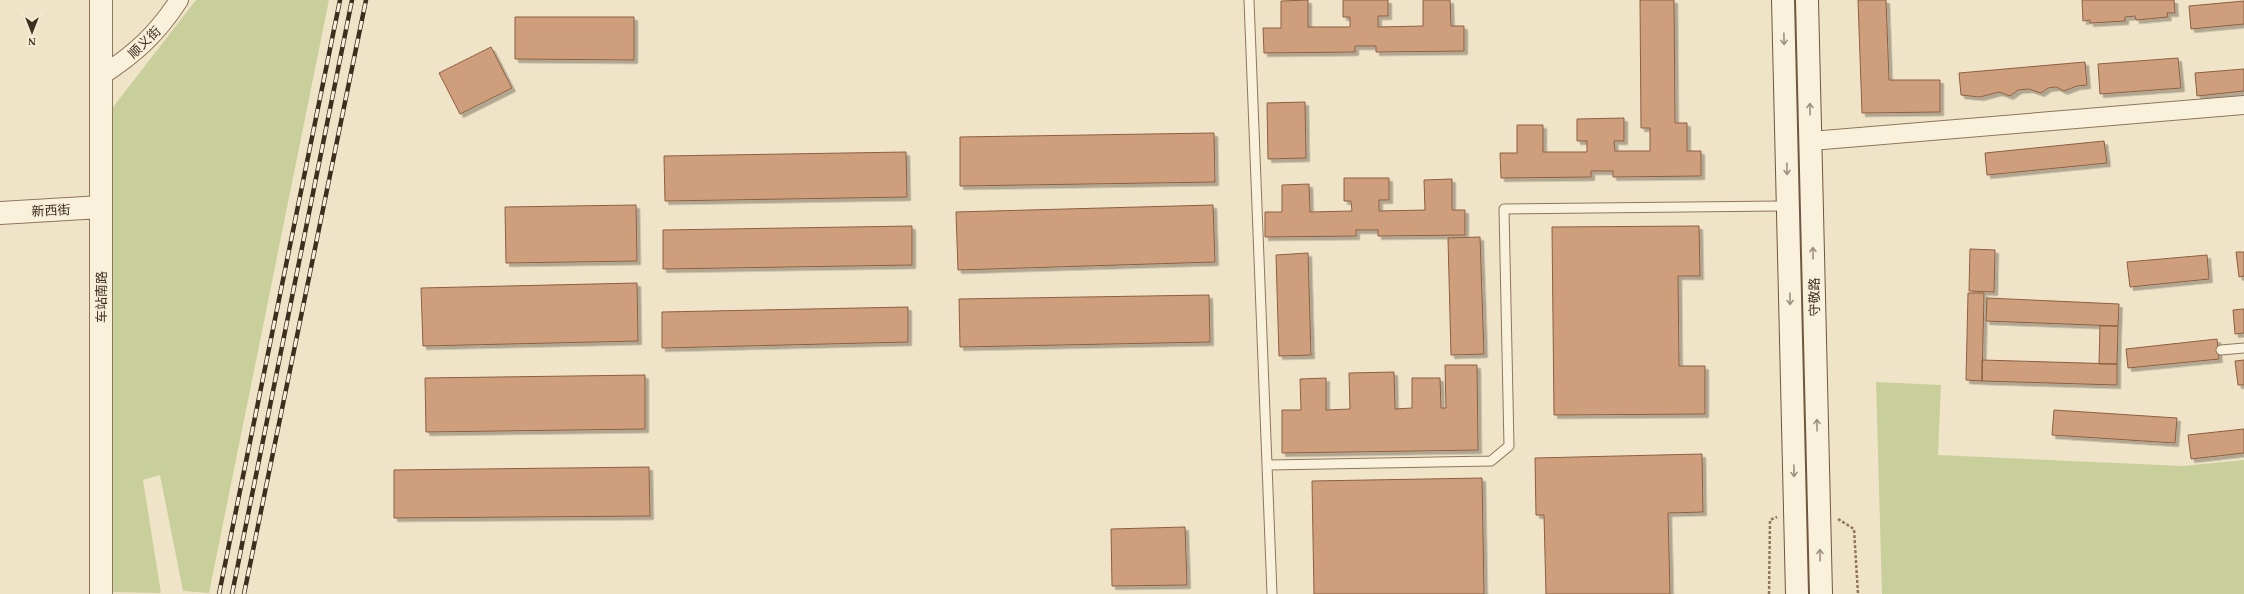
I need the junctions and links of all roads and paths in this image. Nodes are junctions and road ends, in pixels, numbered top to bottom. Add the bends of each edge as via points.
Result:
1 (101, 0) edge
2 (179, 0) edge
3 (1249, 0) edge
4 (1783, 0) edge
5 (1807, 0) edge
6 (101, 76) junction
7 (2244, 104) edge
8 (1810, 141) junction
9 (1788, 206) junction
10 (101, 207) junction
11 (0, 212) edge
12 (2244, 348) edge
13 (2221, 350) dead end
14 (1267, 465) junction
15 (1819, 507) junction
16 (1795, 508) junction
17 (101, 594) edge
18 (1272, 594) edge
19 (1769, 594) edge
20 (1797, 594) edge
21 (1821, 594) edge
22 (1858, 594) edge

1 - 6 main road, 车站南路
2 - 6 street, 顺义街 via 156,33 131,57
3 - 14 lane
4 -> 9 main road, 守敬路
8 -> 5 main road, 守敬路
6 - 10 main road, 车站南路
7 - 8 street
15 -> 8 main road, 守敬路
9 - 14 lane via 1504,209 1509,446 1491,461
9 -> 16 main road, 守敬路
10 - 11 main road, 新西街
10 - 17 main road, 车站南路
12 - 13 lane
14 - 18 lane
21 -> 15 main road, 守敬路
15 - 22 path via 1854,529
16 - 19 path via 1770,520
16 - 20 main road, 守敬路

